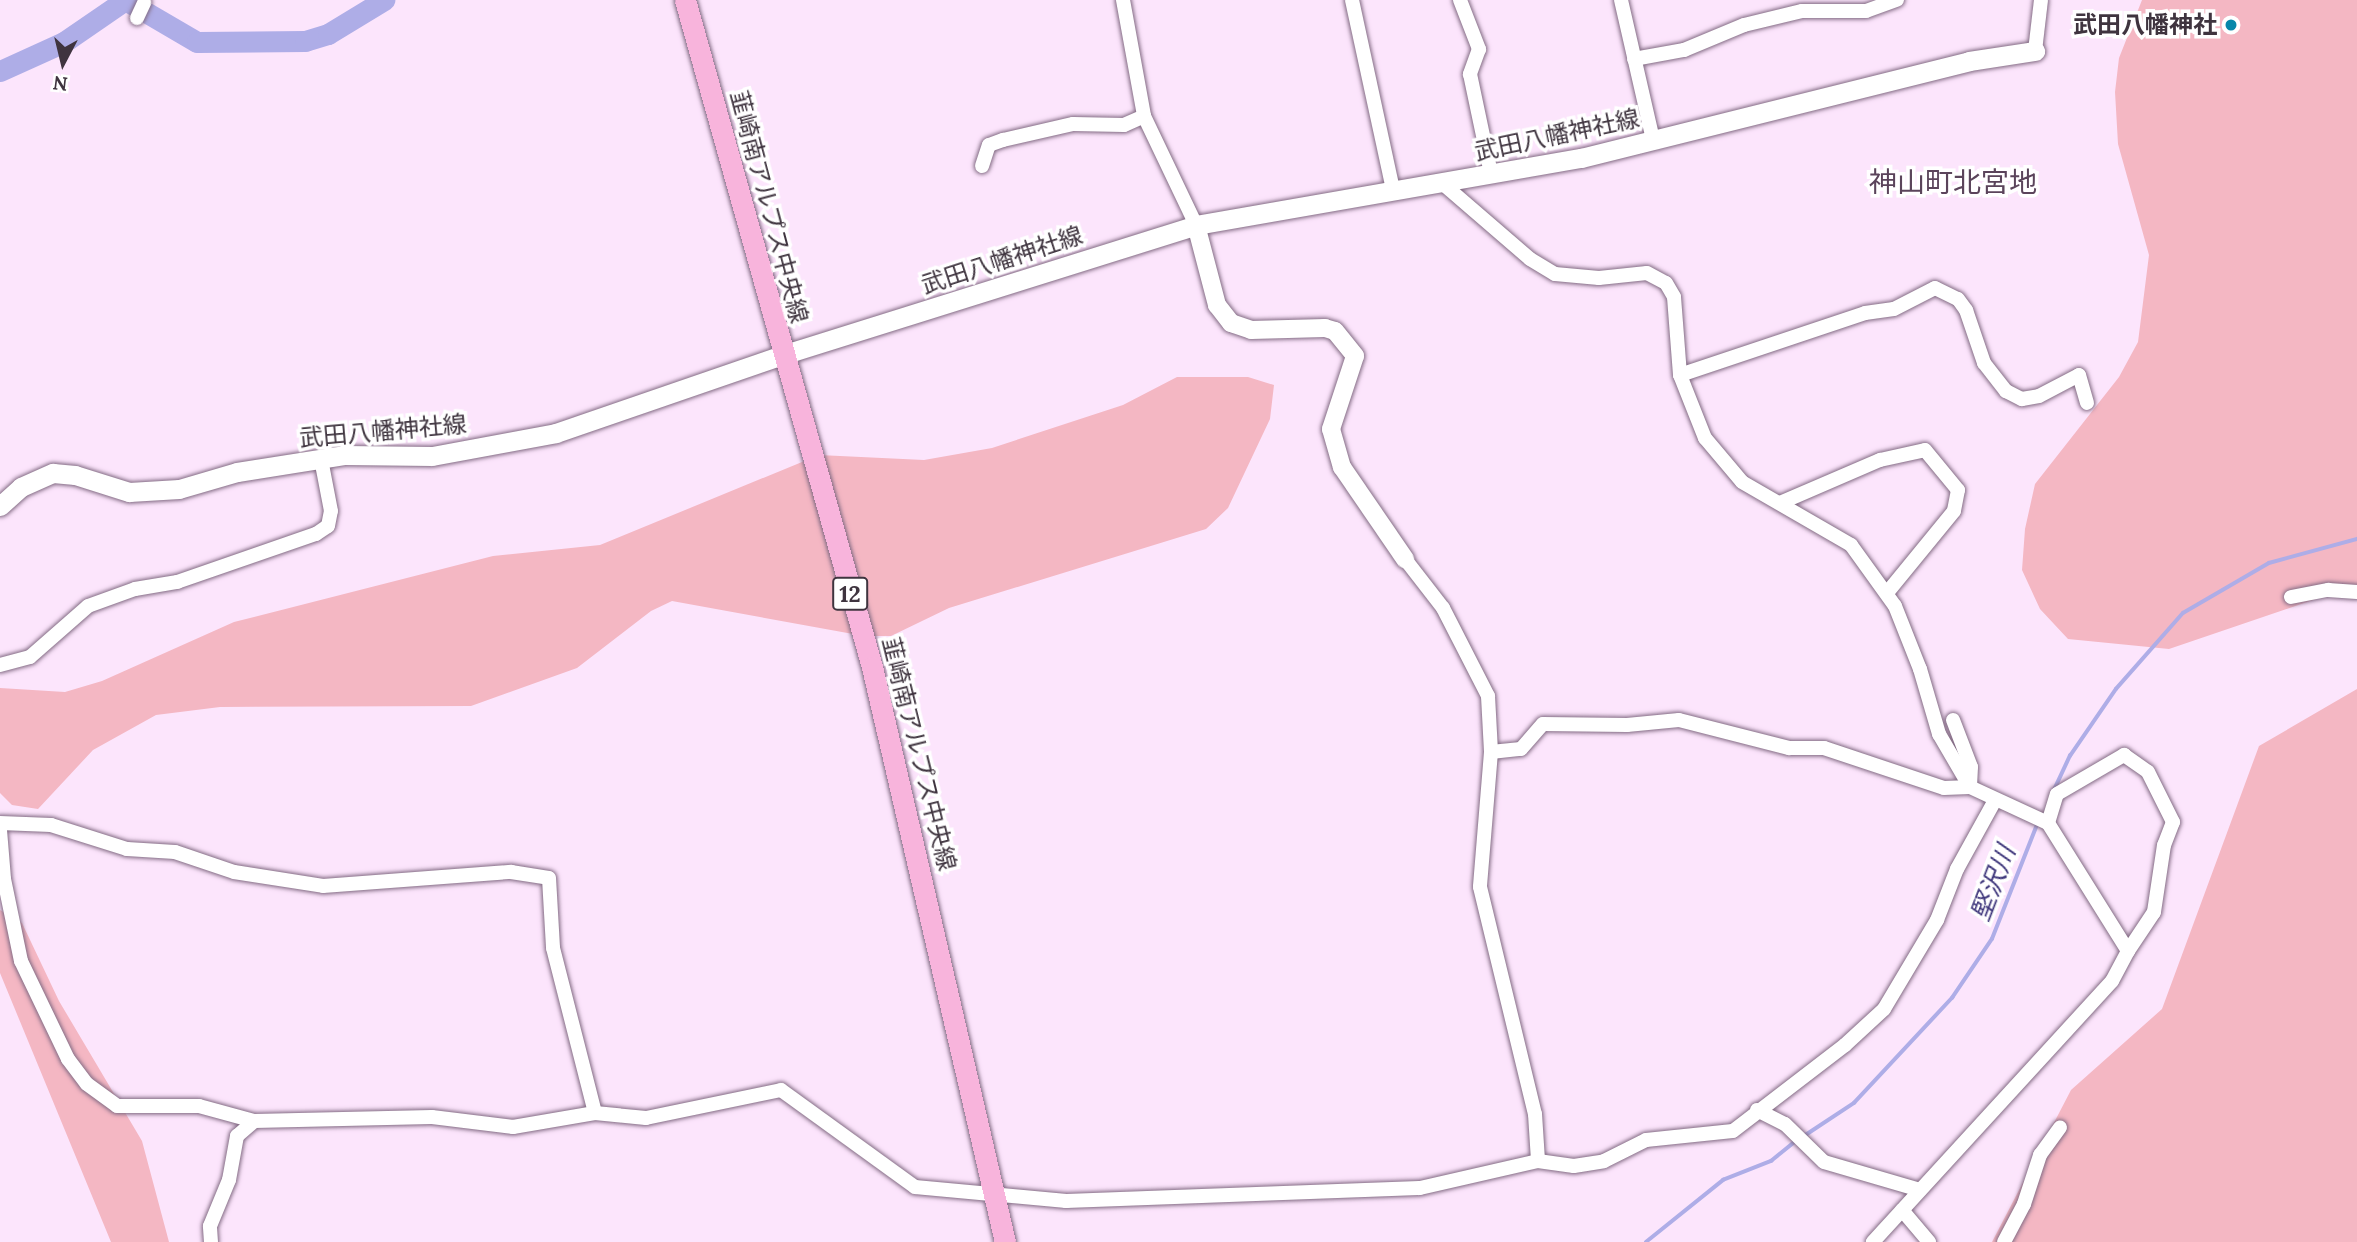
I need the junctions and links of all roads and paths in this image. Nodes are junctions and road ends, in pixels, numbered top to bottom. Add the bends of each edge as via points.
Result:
1 (685, 0) edge
2 (1123, 0) edge
3 (1352, 0) edge
4 (1460, 0) edge
5 (1622, 0) edge
6 (1896, 0) edge
7 (2041, 0) edge
8 (144, 3) dead end
9 (137, 18) dead end
10 (2035, 51) joint
11 (1634, 60) junction
12 (1144, 116) junction
13 (1653, 140) junction
14 (982, 166) dead end
15 (1491, 174) junction
16 (1442, 183) junction
17 (1393, 190) junction
18 (1196, 225) junction
19 (782, 355) junction
20 (1680, 375) junction
21 (2087, 403) dead end
22 (321, 459) junction
23 (1780, 503) junction
24 (0, 506) edge
25 (1405, 559) joint
26 (2357, 592) edge
27 (1887, 593) junction
28 (2291, 597) dead end
29 (0, 665) edge
30 (1954, 720) dead end
31 (1490, 752) junction
32 (1970, 787) junction
33 (2001, 803) junction
34 (0, 823) edge
35 (2048, 823) junction
36 (0, 830) edge
37 (2128, 951) junction
38 (1757, 1111) junction
39 (595, 1113) junction
40 (254, 1121) junction
41 (2060, 1127) dead end
42 (1538, 1161) junction
43 (1920, 1190) junction
44 (995, 1192) junction
45 (1902, 1210) junction
46 (211, 1242) edge
47 (1005, 1242) edge
48 (1873, 1242) edge
49 (1929, 1242) edge
50 (2004, 1242) edge

1 - 19 main road, 韮崎南アルプス中央線 / 12
2 - 12 street
3 - 17 street
4 - 15 street via 1479,50 1470,74
5 - 11 street
6 - 11 street via 1866,11 1802,11 1744,25 1684,50
7 - 10 street
8 - 9 street
10 - 13 main road, 武田八幡神社線 via 1969,61
11 - 13 street
12 - 14 street via 1124,125 1073,124 1003,140 989,145
12 - 18 street
13 - 15 main road, 武田八幡神社線
15 - 16 main road, 武田八幡神社線
16 - 17 main road, 武田八幡神社線
16 - 20 street via 1555,274 1599,278 1647,273 1666,284 1674,297
17 - 18 main road, 武田八幡神社線
18 - 19 main road, 武田八幡神社線
18 - 25 street via 1217,305 1231,323 1251,330 1325,328 1335,331 1355,356 1331,429 1342,467
19 - 22 main road, 武田八幡神社線 via 556,433 432,456
19 - 44 main road, 韮崎南アルプス中央線 / 12 via 872,667
20 - 21 street via 1865,313 1894,309 1935,288 1958,299 1966,310 1984,363 2006,391 2022,399 2039,396 2079,375
20 - 23 street via 1699,426 1716,455 1742,482
22 - 24 main road, 武田八幡神社線 via 237,472 179,489 128,492 53,473 20,486
22 - 29 street via 331,511 328,526 316,534 177,582 135,589 88,606 30,657
23 - 27 street via 1838,534
23 - 27 street via 1880,460 1925,450 1958,490 1954,511
25 - 31 street via 1443,608 1488,696
26 - 28 street via 2329,590
27 - 32 street via 1920,669 1938,734
30 - 32 street via 1971,767
31 - 32 street via 1521,749 1544,724 1679,720 1789,748 1824,748 1944,788
31 - 42 street via 1480,887 1535,1114
32 - 33 street
33 - 35 street
33 - 38 street via 1957,869 1937,920 1884,1009 1845,1045
34 - 39 street via 51,825 127,849 174,852 234,872 323,886 511,872 549,878 553,948
35 - 37 street
35 - 37 street via 2057,794 2119,757 2130,755 2148,772 2173,821 2164,845 2154,912
36 - 40 street via 4,879 21,961 68,1059 87,1084 117,1105 199,1107
37 - 43 street via 2112,981
38 - 42 street via 1733,1131 1646,1140 1604,1161 1574,1166
38 - 43 street via 1785,1124 1825,1162
39 - 40 street via 513,1127 432,1117
39 - 44 street via 646,1118 781,1090 915,1187 937,1193
40 - 46 street via 237,1136 229,1180 210,1226
41 - 50 street via 2056,1139 2040,1154 2024,1204
42 - 44 street via 1420,1188 1066,1201
43 - 45 street
44 - 47 main road, 韮崎南アルプス中央線 / 12
45 - 48 street
45 - 49 street

